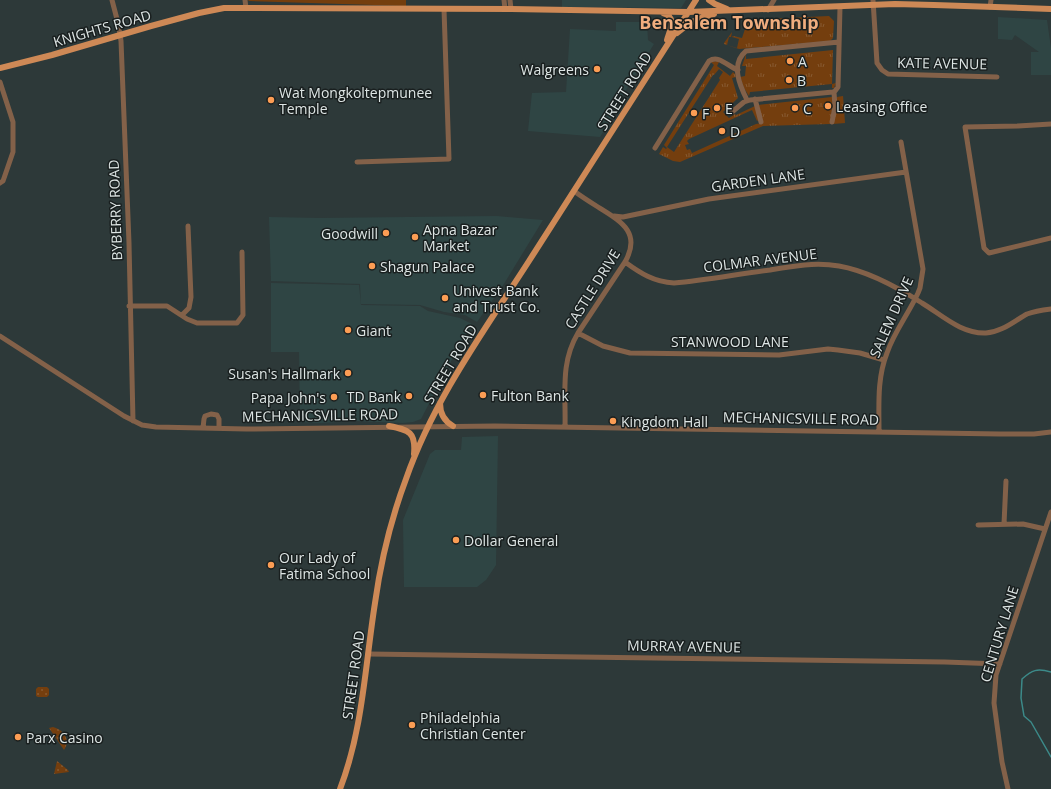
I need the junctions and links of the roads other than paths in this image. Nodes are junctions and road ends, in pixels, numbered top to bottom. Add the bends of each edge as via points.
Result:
1 (112, 0) edge
2 (244, 0) edge
3 (504, 0) edge
4 (510, 0) edge
5 (696, 0) edge
6 (709, 0) edge
7 (774, 0) edge
8 (935, 2) edge
9 (873, 3) edge
10 (991, 3) edge
11 (840, 7) junction
12 (246, 8) junction
13 (444, 9) junction
14 (508, 9) junction
15 (1051, 9) edge
16 (768, 10) junction
17 (657, 11) junction
18 (733, 11) junction
19 (688, 12) junction
20 (120, 34) junction
21 (669, 42) junction
22 (839, 42) junction
23 (665, 48) junction
24 (0, 68) edge
25 (738, 70) junction
26 (997, 77) dead end
27 (0, 82) edge
28 (834, 92) junction
29 (747, 100) junction
30 (755, 100) junction
31 (732, 112) dead end
32 (761, 122) dead end
33 (832, 122) dead end
34 (1051, 124) edge
35 (901, 142) dead end
36 (655, 148) dead end
37 (357, 162) dead end
38 (906, 172) junction
39 (0, 183) edge
40 (574, 191) junction
41 (614, 216) junction
42 (188, 226) dead end
43 (1051, 238) edge
44 (242, 252) dead end
45 (625, 262) junction
46 (915, 299) junction
47 (129, 306) junction
48 (1051, 310) edge
49 (182, 315) junction
50 (578, 333) junction
51 (0, 336) edge
52 (884, 360) junction
53 (440, 401) junction
54 (133, 421) junction
55 (389, 426) junction
56 (428, 426) junction
57 (453, 426) junction
58 (565, 427) junction
59 (203, 428) junction
60 (219, 428) junction
61 (879, 431) junction
62 (1051, 432) edge
63 (413, 459) junction
64 (1006, 481) dead end
65 (1051, 512) edge
66 (1004, 524) junction
67 (978, 525) dead end
68 (1045, 529) junction
69 (368, 654) junction
70 (1000, 664) junction
71 (340, 789) edge
72 (1008, 789) edge

1 - 20 street, BYBERRY ROAD
2 - 12 street
3 - 14 street
4 - 14 street
5 - 19 main road, STREET ROAD
6 - 18 main road
7 - 16 street
8 - 9 main road, KNIGHTS ROAD
8 - 10 main road, KNIGHTS ROAD
9 - 11 main road, KNIGHTS ROAD
9 - 26 street, KATE AVENUE via 877,63 888,74
10 - 15 main road, KNIGHTS ROAD
11 - 16 main road, KNIGHTS ROAD
11 - 22 street
12 - 13 main road, KNIGHTS ROAD
12 - 20 main road, KNIGHTS ROAD via 213,10
13 - 14 main road, KNIGHTS ROAD
13 - 37 street via 449,160
14 - 17 main road, KNIGHTS ROAD
16 - 18 main road, KNIGHTS ROAD
17 - 19 main road, KNIGHTS ROAD
17 - 23 main road via 666,13 672,22
18 - 19 main road, KNIGHTS ROAD
18 - 21 main road via 708,15 694,21 682,28
19 - 21 main road, STREET ROAD
20 - 24 main road, KNIGHTS ROAD
20 - 47 street, BYBERRY ROAD via 129,243
21 - 23 main road, STREET ROAD
22 - 25 street via 746,51 741,55
22 - 28 street via 838,87
23 - 40 main road, STREET ROAD
25 - 29 street via 740,85
25 - 36 street via 715,58 709,61
27 - 39 street via 13,122 13,152
28 - 30 street
28 - 33 street
29 - 30 street
29 - 31 street
30 - 32 street
34 - 43 street via 965,127 984,248 989,253
35 - 38 street, SALEM DRIVE
38 - 41 street, GARDEN LANE via 709,199 623,217
38 - 46 street, SALEM DRIVE via 923,269
40 - 41 street, CASTLE DRIVE
40 - 53 main road, STREET ROAD
41 - 45 street, CASTLE DRIVE via 623,224 630,237 631,247
42 - 49 street via 191,297 189,308
44 - 49 street via 244,315 239,321 232,324 197,322
45 - 46 street, COLMAR AVENUE via 646,277 674,283 805,265 838,266 872,276
45 - 50 street, CASTLE DRIVE
46 - 48 street, COLMAR AVENUE via 946,320 976,332 993,332 1031,313
46 - 52 street, SALEM DRIVE
47 - 49 street via 167,306
47 - 54 street, BYBERRY ROAD
50 - 52 street, STANWOOD LANE via 604,346 630,353 779,355 828,349 860,353
50 - 58 street, CASTLE DRIVE via 566,362
51 - 54 street, MECHANICSVILLE ROAD
52 - 61 street, SALEM DRIVE via 879,386
53 - 56 main road, STREET ROAD
53 - 57 main road via 443,417
54 - 59 street, MECHANICSVILLE ROAD via 156,427
55 - 56 street, MECHANICSVILLE ROAD
55 - 60 street, MECHANICSVILLE ROAD
55 - 63 main road via 406,430 412,435
56 - 57 street, MECHANICSVILLE ROAD
56 - 63 main road, STREET ROAD
57 - 58 street, MECHANICSVILLE ROAD
58 - 61 street, MECHANICSVILLE ROAD
59 - 60 street, MECHANICSVILLE ROAD
59 - 60 street via 205,416 210,414 217,415
61 - 62 street, MECHANICSVILLE ROAD via 1000,434
63 - 69 main road, STREET ROAD via 397,504 383,557
64 - 66 street
65 - 68 street, CENTURY LANE
66 - 67 street
66 - 68 street via 1023,524
68 - 70 street, CENTURY LANE
69 - 70 street, MURRAY AVENUE
69 - 71 main road, STREET ROAD via 359,722
70 - 72 street, CENTURY LANE via 994,703

